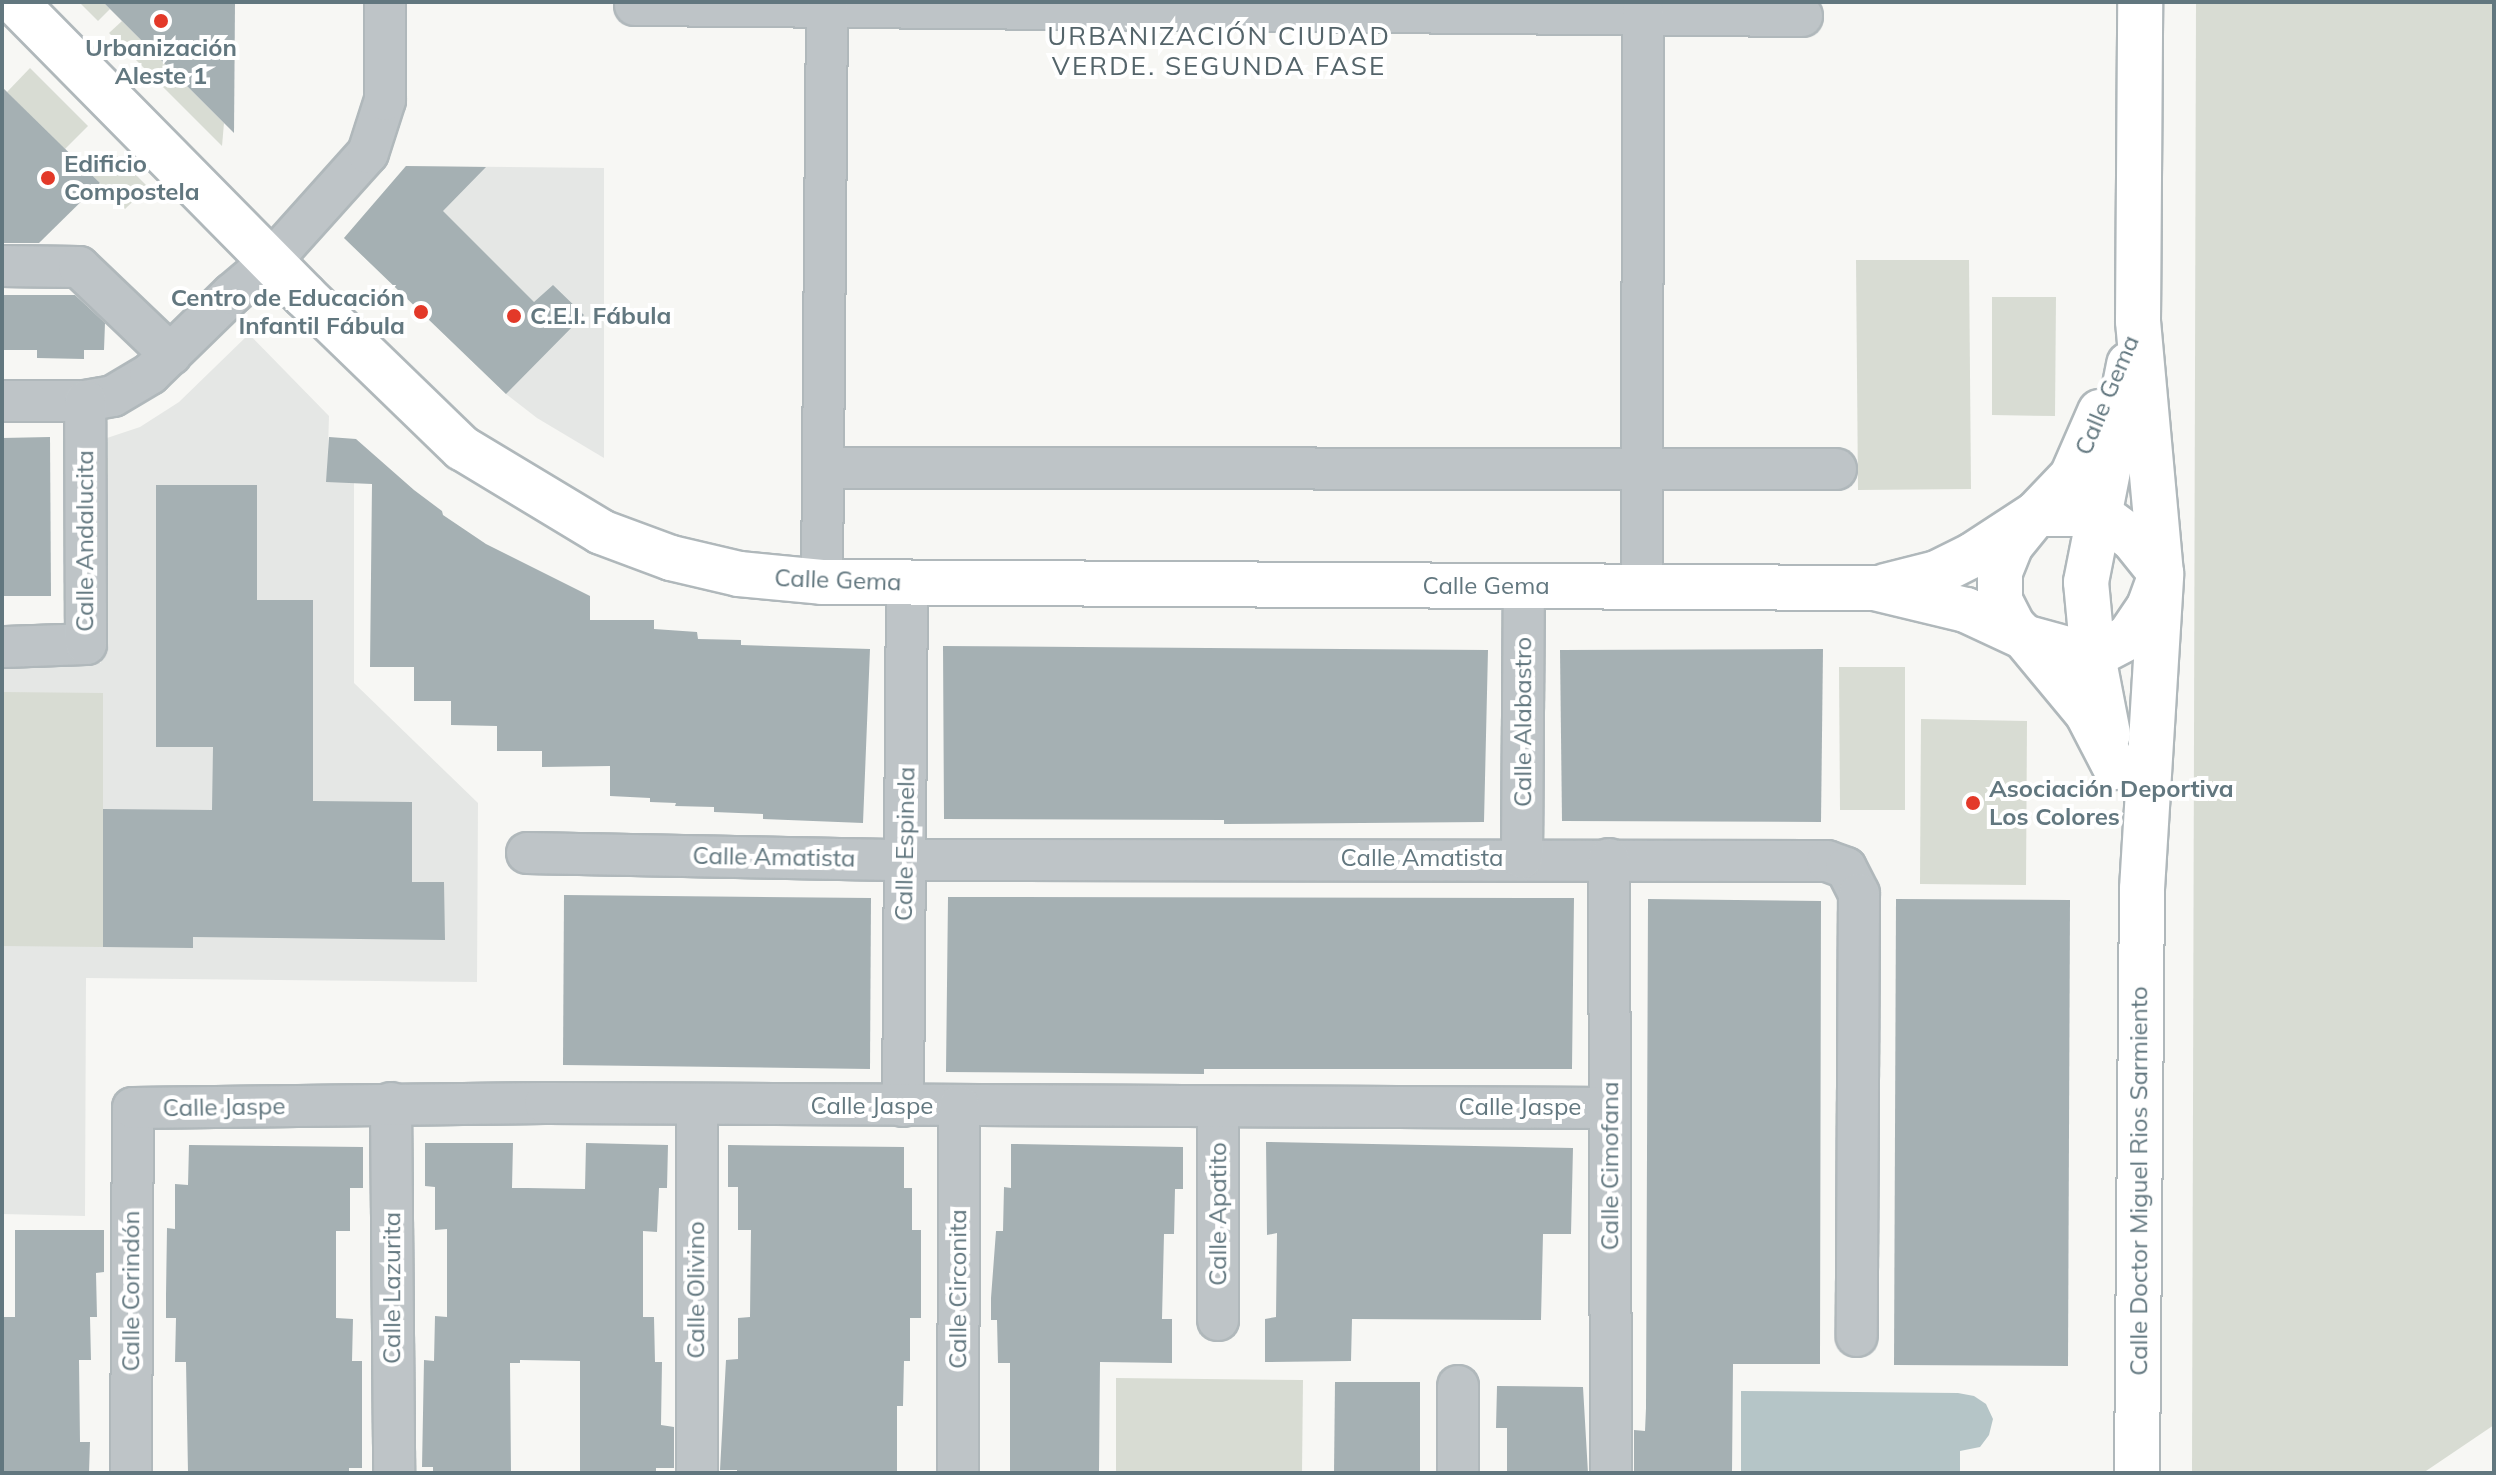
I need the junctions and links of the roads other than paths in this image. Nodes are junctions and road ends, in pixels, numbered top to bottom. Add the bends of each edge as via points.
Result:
1 (15, 2) edge
2 (385, 2) edge
3 (2140, 2) edge
4 (635, 5) dead end
5 (827, 7) junction
6 (1643, 14) junction
7 (1802, 16) dead end
8 (271, 261) junction
9 (2, 266) edge
10 (2138, 321) junction
11 (171, 355) junction
12 (2, 401) edge
13 (85, 401) junction
14 (824, 468) junction
15 (1642, 469) junction
16 (1836, 469) dead end
17 (2099, 514) junction
18 (2028, 524) junction
19 (2161, 574) junction
20 (822, 582) junction
21 (907, 583) junction
22 (1642, 585) junction
23 (1524, 586) junction
24 (1875, 588) junction
25 (2024, 637) junction
26 (2, 647) edge
27 (2093, 656) junction
28 (2115, 767) junction
29 (527, 853) dead end
30 (1522, 858) junction
31 (1609, 859) junction
32 (905, 860) junction
33 (2142, 889) junction
34 (391, 1103) junction
35 (697, 1106) junction
36 (903, 1106) junction
37 (959, 1106) junction
38 (1218, 1107) junction
39 (133, 1108) joint
40 (1610, 1108) junction
41 (1218, 1320) dead end
42 (1857, 1336) dead end
43 (1458, 1386) dead end
44 (131, 1470) edge
45 (958, 1471) edge
46 (394, 1473) edge
47 (697, 1473) edge
48 (1458, 1473) edge
49 (1611, 1473) edge
50 (2137, 1473) edge

1 - 8 street, Calle Gema
2 - 8 street via 385,100 368,153
3 - 10 street, Calle Doctor Miguel Rios Sarmiento
4 - 5 street
5 - 6 street
5 - 14 street
6 - 7 street
6 - 15 street
8 - 11 street
8 - 20 street, Calle Gema via 462,448 601,532 671,558 739,574
9 - 11 street via 79,267
10 - 17 street, Calle Doctor Miguel Rios Sarmiento
10 - 18 street, Calle Gema via 2072,476
10 - 19 street, Calle Doctor Miguel Rios Sarmiento
11 - 13 street via 113,396
12 - 13 street
13 - 26 street, Calle Andalucita via 86,644
14 - 15 street
14 - 20 street
15 - 16 street
15 - 22 street
17 - 18 street
17 - 19 street via 2133,539
17 - 27 street, Calle Doctor Miguel Rios Sarmiento via 2086,582
18 - 24 street, Calle Gema via 1937,573
18 - 25 street via 2004,558 1999,586 2005,614
19 - 27 street, Calle Doctor Miguel Rios Sarmiento via 2149,607 2129,637
19 - 33 street, Calle Doctor Miguel Rios Sarmiento
20 - 21 street, Calle Gema
21 - 23 street, Calle Gema
21 - 32 street, Calle Espinela
22 - 23 street, Calle Gema
22 - 24 street, Calle Gema
23 - 30 street, Calle Alabastro
24 - 25 street, Calle Gema via 1966,610
25 - 27 street
25 - 28 street, Calle Gema via 2087,713
27 - 28 street, Calle Doctor Miguel Rios Sarmiento
28 - 33 street, Calle Doctor Miguel Rios Sarmiento
29 - 32 street, Calle Amatista
30 - 31 street, Calle Amatista
30 - 32 street, Calle Amatista
31 - 40 street, Calle Cimofana
31 - 42 street, Calle Amatista via 1827,861 1846,868 1859,894
32 - 36 street, Calle Espinela
33 - 50 street, Calle Doctor Miguel Rios Sarmiento
34 - 35 street, Calle Jaspe
34 - 39 street, Calle Jaspe
34 - 46 street, Calle Lazurita
35 - 36 street, Calle Jaspe
35 - 47 street, Calle Olivino
36 - 37 street, Calle Jaspe
37 - 38 street, Calle Jaspe
37 - 45 street, Calle Circonita
38 - 40 street, Calle Jaspe
38 - 41 street, Calle Apatito
39 - 44 street, Calle Corindón
40 - 49 street, Calle Cimofana
43 - 48 street

